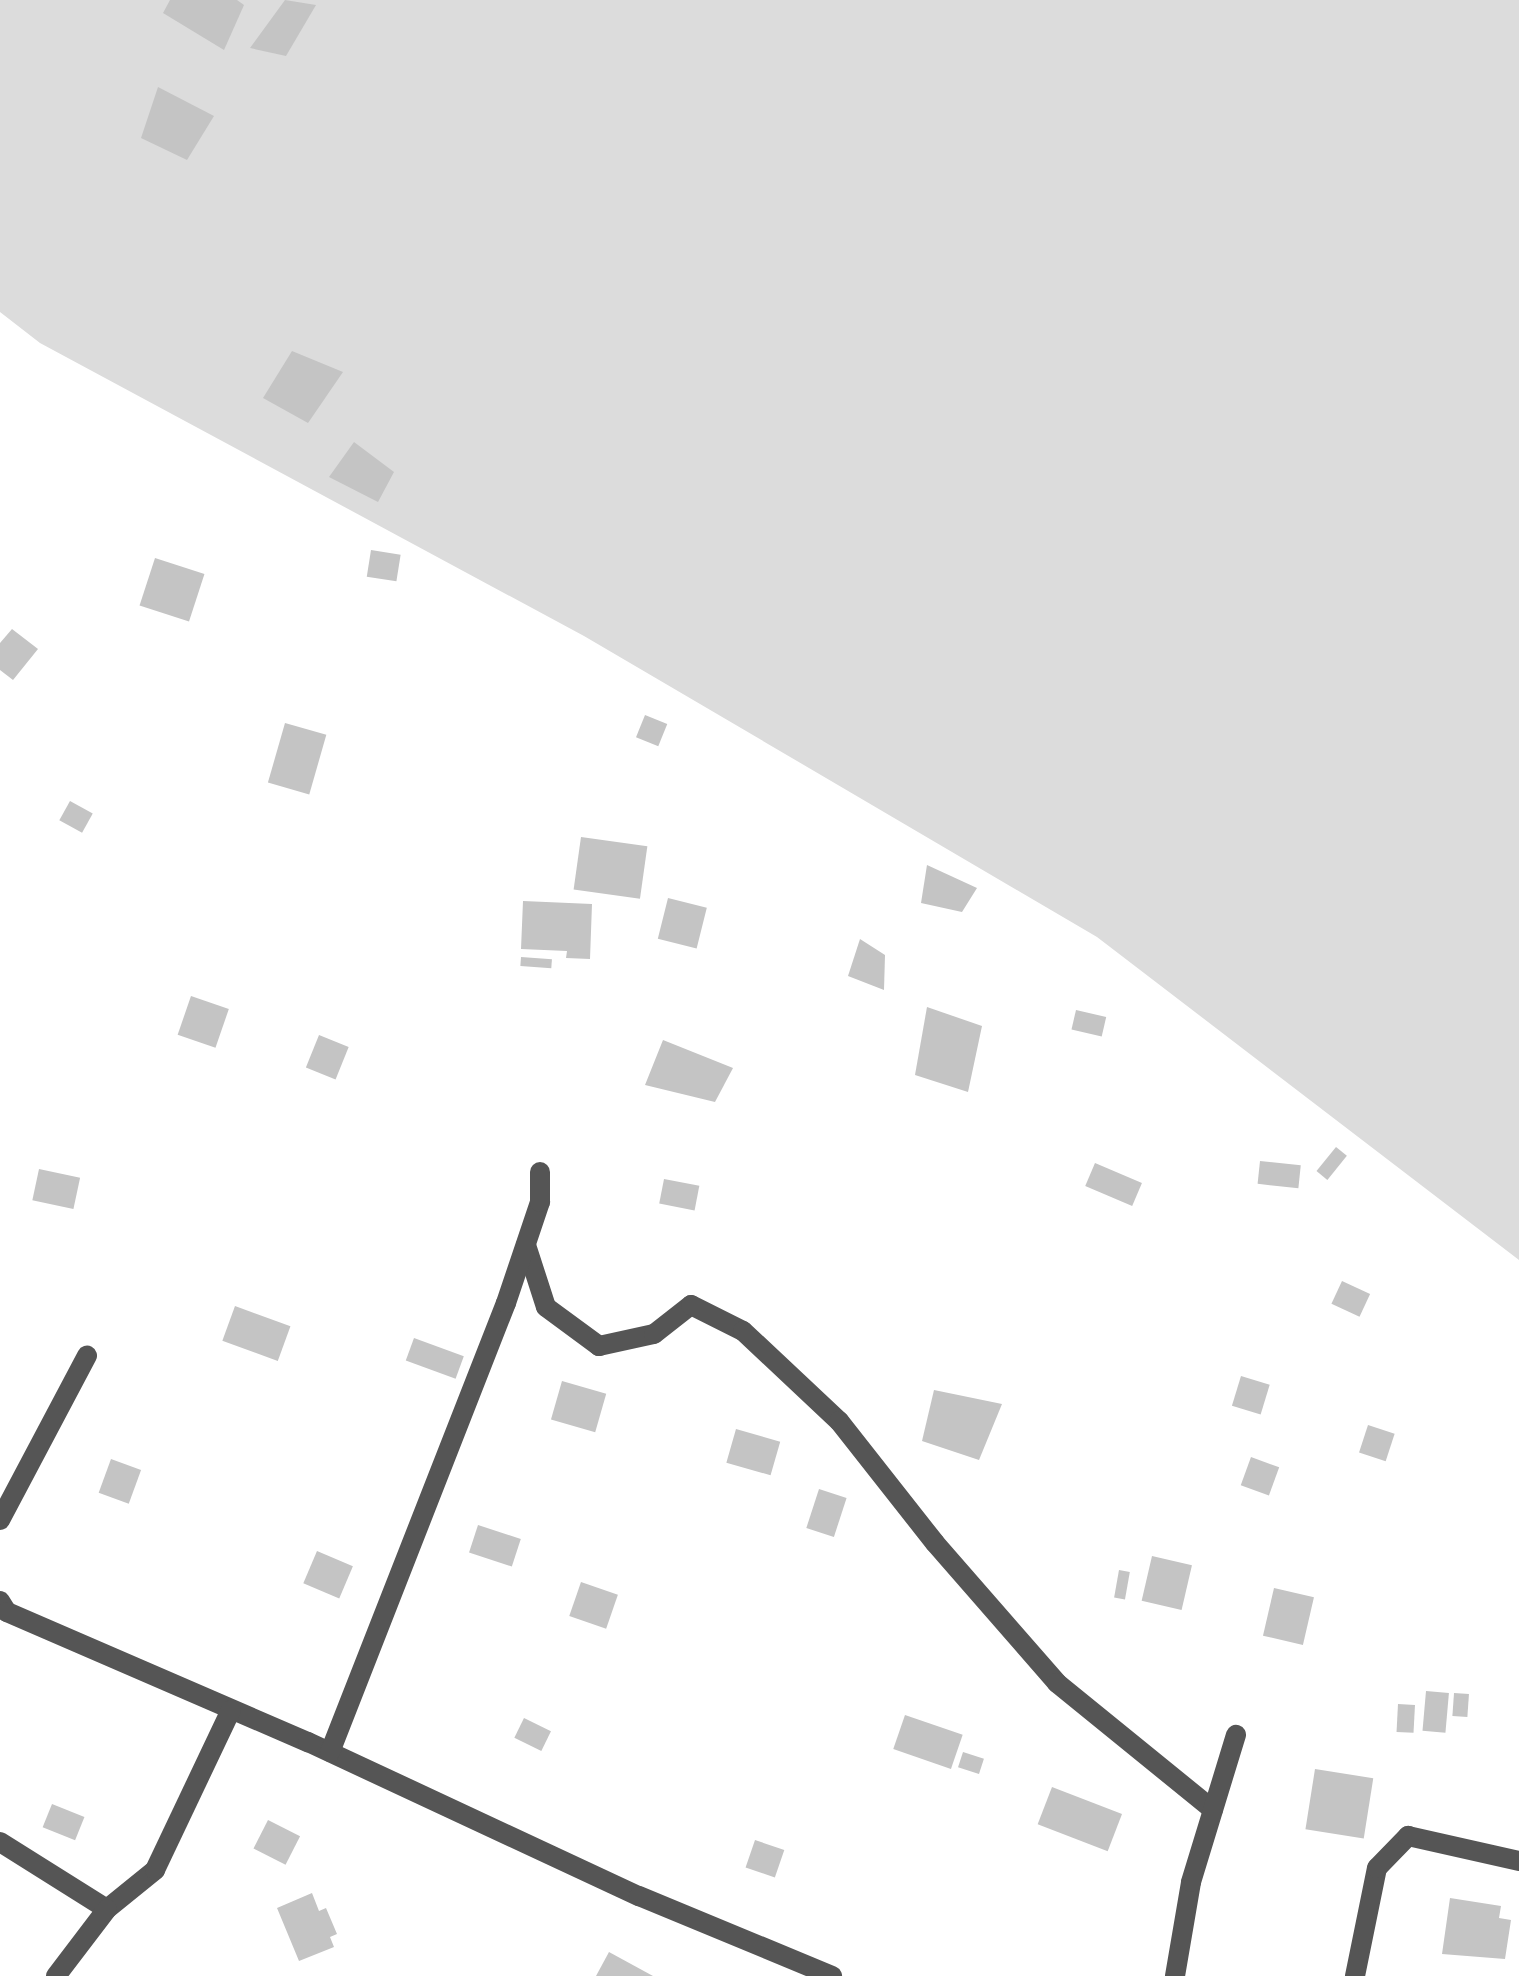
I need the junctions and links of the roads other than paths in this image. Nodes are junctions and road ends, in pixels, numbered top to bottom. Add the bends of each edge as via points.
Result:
1 (540, 1172) dead end
2 (526, 1245) junction
3 (88, 1356) dead end
4 (0, 1520) edge
5 (0, 1601) edge
6 (231, 1710) junction
7 (1236, 1736) dead end
8 (330, 1752) junction
9 (1213, 1810) junction
10 (0, 1842) edge
11 (1519, 1861) edge
12 (107, 1909) junction
13 (61, 1969) edge
14 (82, 1976) edge
15 (832, 1976) edge
16 (1175, 1976) edge
17 (1355, 1976) edge

1 - 2 street via 540,1202
2 - 8 street
2 - 9 street via 546,1307 599,1346 654,1334 690,1305 742,1332 840,1421 1057,1683
3 - 4 street
5 - 6 street via 7,1612
6 - 8 street
6 - 12 street via 156,1870
7 - 9 street
8 - 15 street via 639,1896
9 - 16 street via 1191,1882
10 - 12 street
11 - 17 street via 1408,1836 1377,1868
12 - 13 street
13 - 14 street

